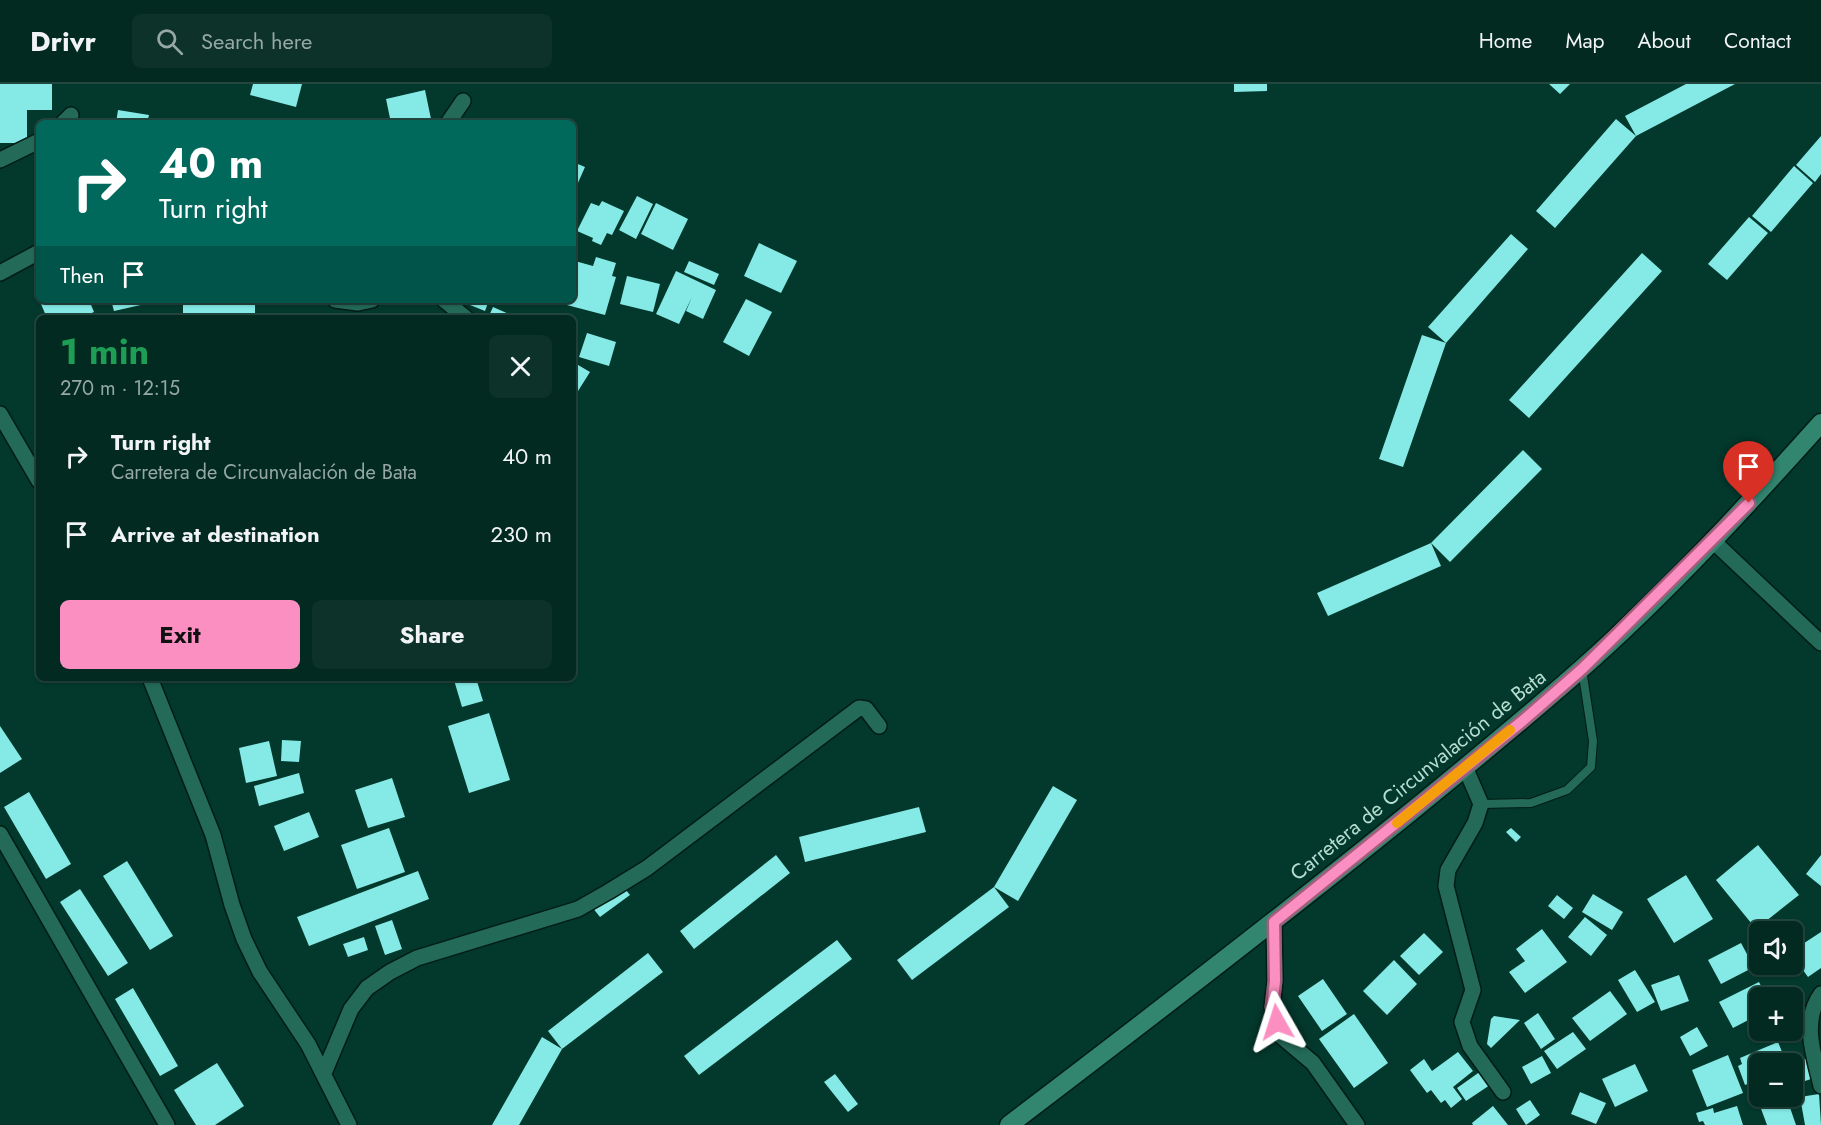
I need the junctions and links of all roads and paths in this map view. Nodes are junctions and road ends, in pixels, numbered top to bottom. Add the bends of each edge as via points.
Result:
1 (462, 100) dead end
2 (450, 120) edge
3 (36, 142) edge
4 (0, 160) edge
5 (36, 254) edge
6 (0, 273) edge
7 (448, 303) edge
8 (462, 315) edge
9 (0, 414) edge
10 (1821, 423) edge
11 (36, 476) edge
12 (1713, 541) junction
13 (1821, 643) edge
14 (1582, 669) junction
15 (151, 681) edge
16 (879, 726) dead end
17 (1465, 767) junction
18 (1481, 804) junction
19 (0, 834) edge
20 (1274, 922) junction
21 (1821, 994) edge
22 (324, 1073) junction
23 (1821, 1086) edge
24 (1503, 1092) dead end
25 (167, 1125) edge
26 (349, 1125) edge
27 (1009, 1125) edge
28 (1357, 1125) edge

1 - 2 street
3 - 4 street
5 - 6 street
7 - 8 street
9 - 11 street
10 - 12 main road, Carretera de Circunvalación de Bata
12 - 13 street
12 - 14 main road, Carretera de Circunvalación de Bata
14 - 17 main road, Carretera de Circunvalación de Bata
14 - 18 lane via 1593,741 1591,767 1567,790 1531,803
15 - 22 street via 213,834 244,939 260,972
16 - 22 street via 866,709 859,708 647,868 578,909 417,958 390,972 367,988 351,1009
17 - 18 street
17 - 20 main road, Carretera de Circunvalación de Bata
18 - 24 street via 1475,823 1448,870 1446,886 1473,990 1462,1022 1470,1046
19 - 25 street
20 - 27 main road, Carretera de Circunvalación de Bata
20 - 28 street via 1272,1007 1281,1036 1313,1063
21 - 23 street via 1810,1017
22 - 26 street

